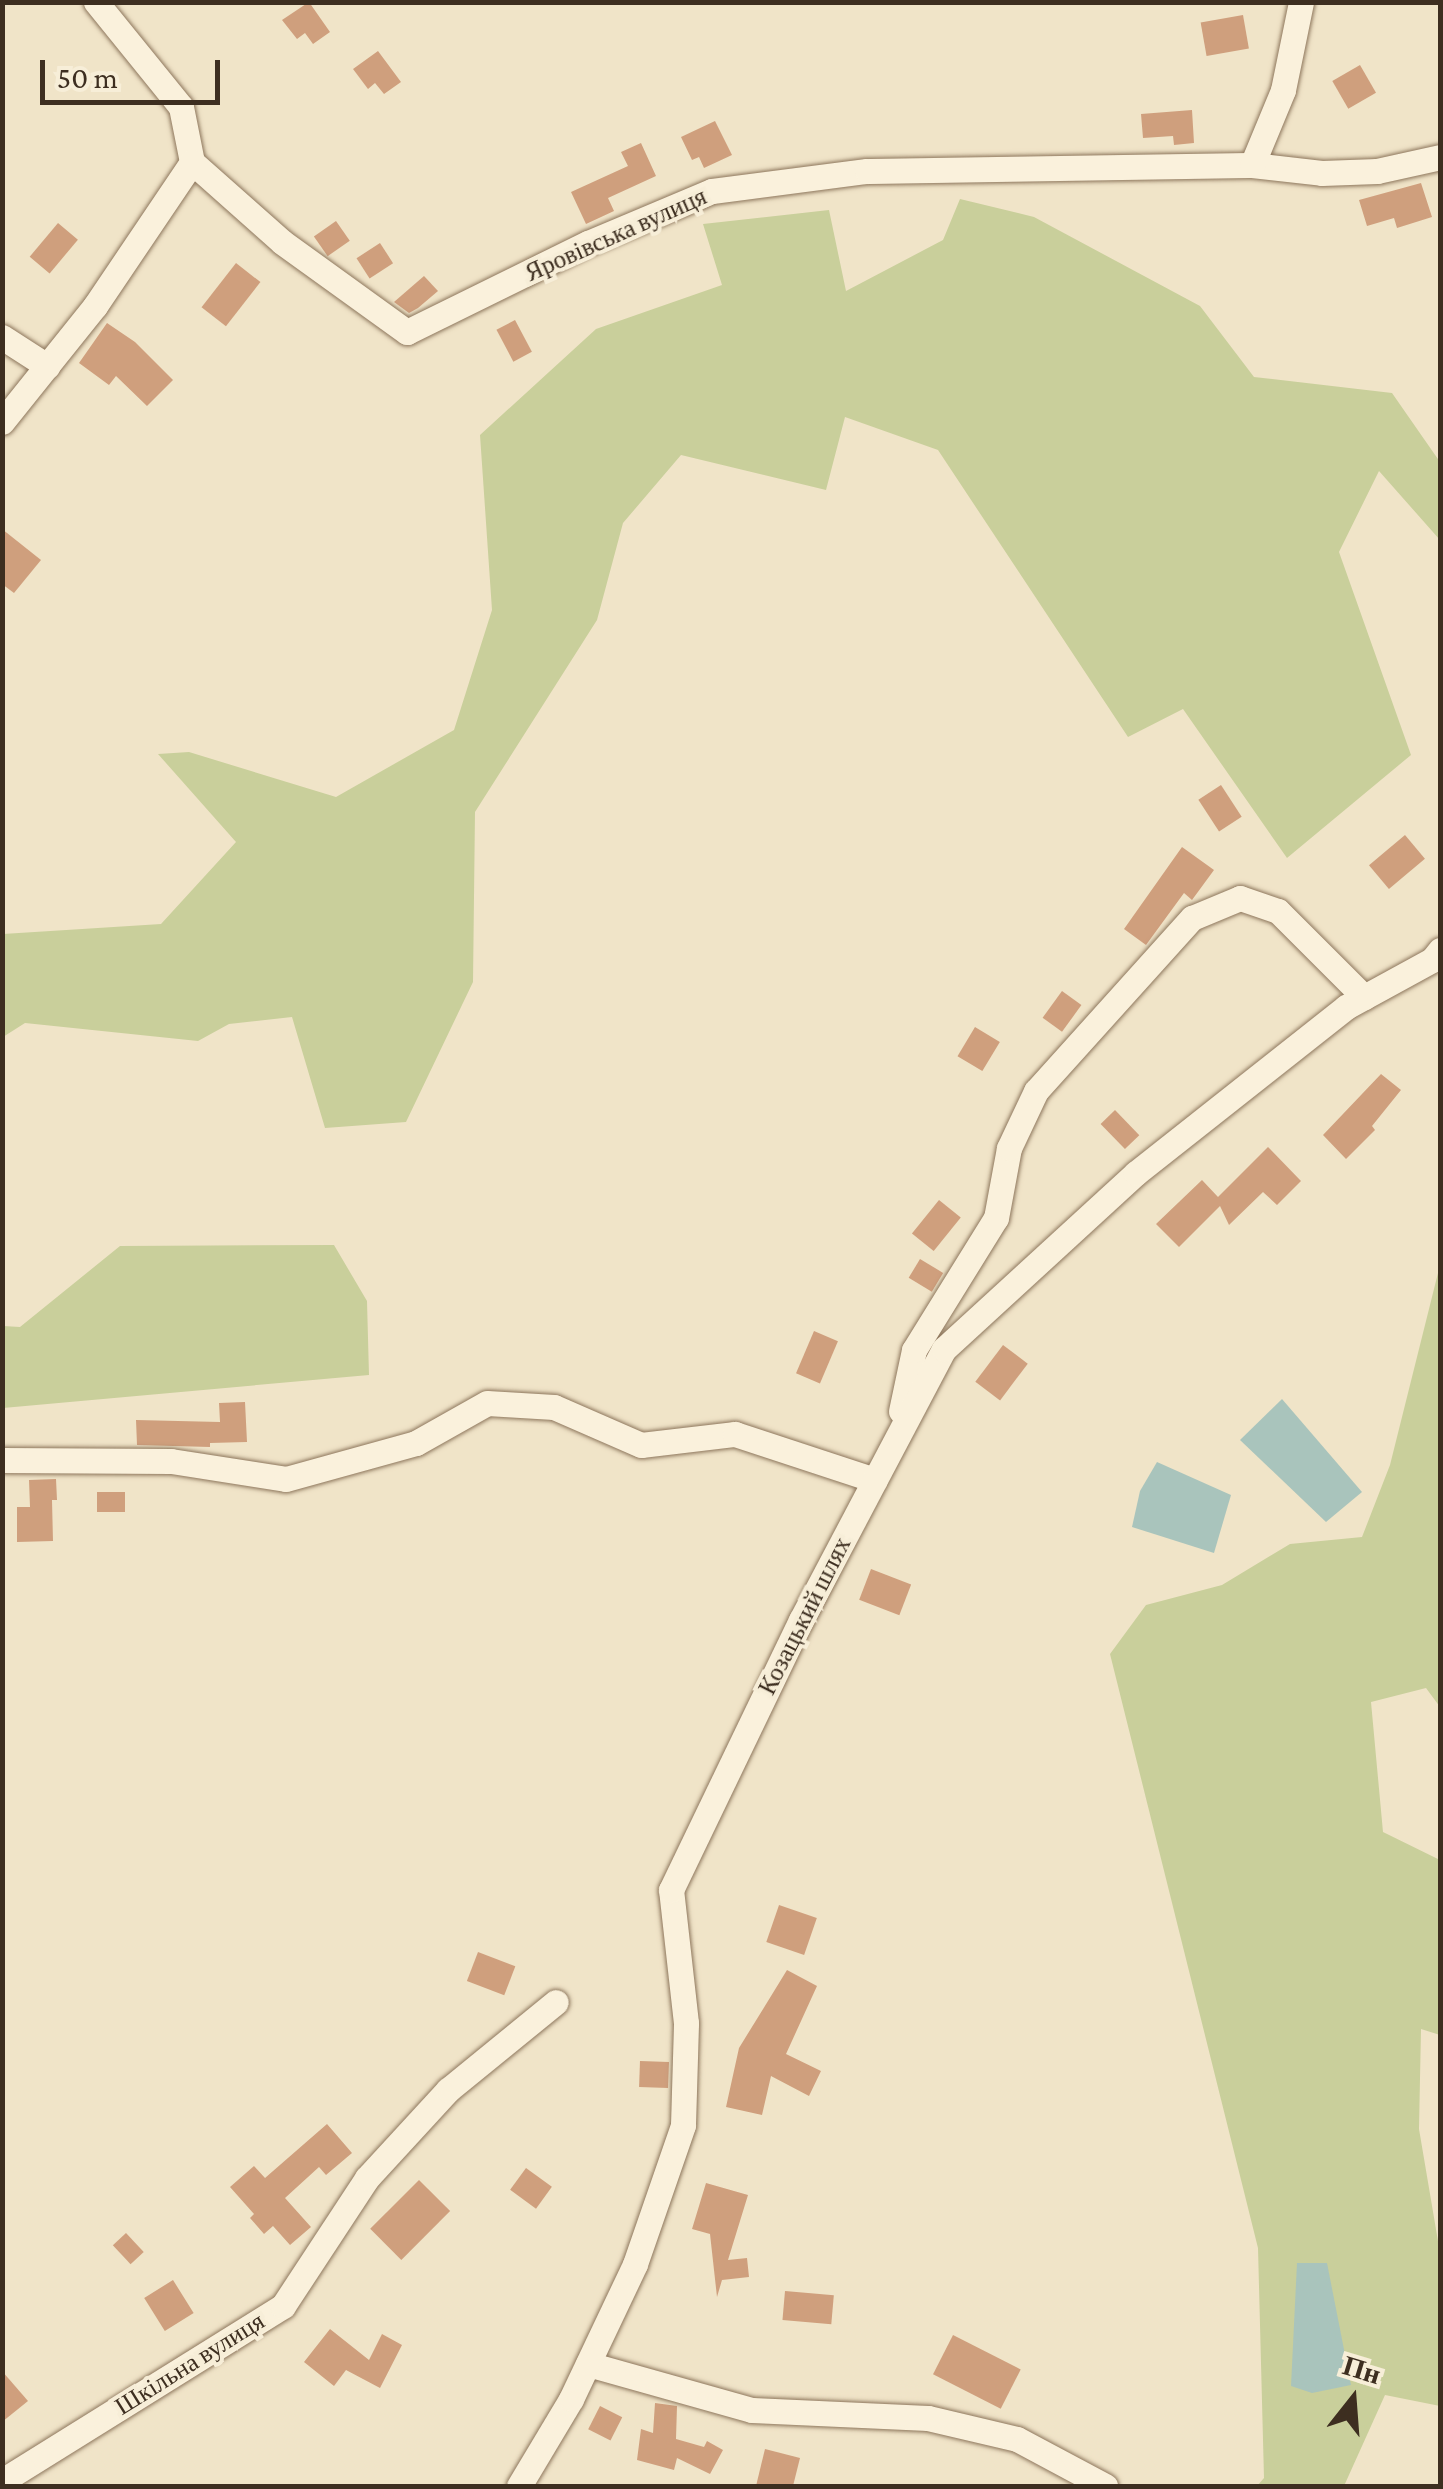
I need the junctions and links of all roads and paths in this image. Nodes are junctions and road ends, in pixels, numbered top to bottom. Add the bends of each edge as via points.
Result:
1 (96, 2) edge
2 (1301, 2) edge
3 (1440, 157) edge
4 (192, 162) junction
5 (1252, 165) junction
6 (2, 337) edge
7 (48, 366) junction
8 (2, 422) edge
9 (1440, 950) edge
10 (1364, 998) junction
11 (893, 1447) junction
12 (2, 1460) edge
13 (875, 1480) junction
14 (556, 2002) dead end
15 (588, 2364) junction
16 (2, 2481) edge
17 (519, 2486) edge
18 (1105, 2486) edge

1 - 4 street via 181,107
2 - 5 street via 1283,90
3 - 5 street via 1322,174
4 - 5 street, Яровівська вулиця via 282,242 407,332 712,191 867,171
4 - 7 street
6 - 7 street
7 - 8 street
9 - 10 street, Козацький шлях
10 - 11 street, Козацький шлях via 1136,1173 944,1349
10 - 11 street via 1278,910 1240,898 1192,918 1036,1091 1009,1148 996,1218 914,1350
11 - 13 street, Козацький шлях
12 - 13 street via 171,1461 286,1479 416,1443 487,1403 554,1408 641,1445 734,1434
13 - 15 street, Козацький шлях via 671,1890 686,2022 684,2124 635,2264
14 - 16 street, Шкільна вулиця via 448,2090 367,2178 283,2306
15 - 17 street, Козацький шлях
15 - 18 street via 752,2410 928,2418 1017,2439

